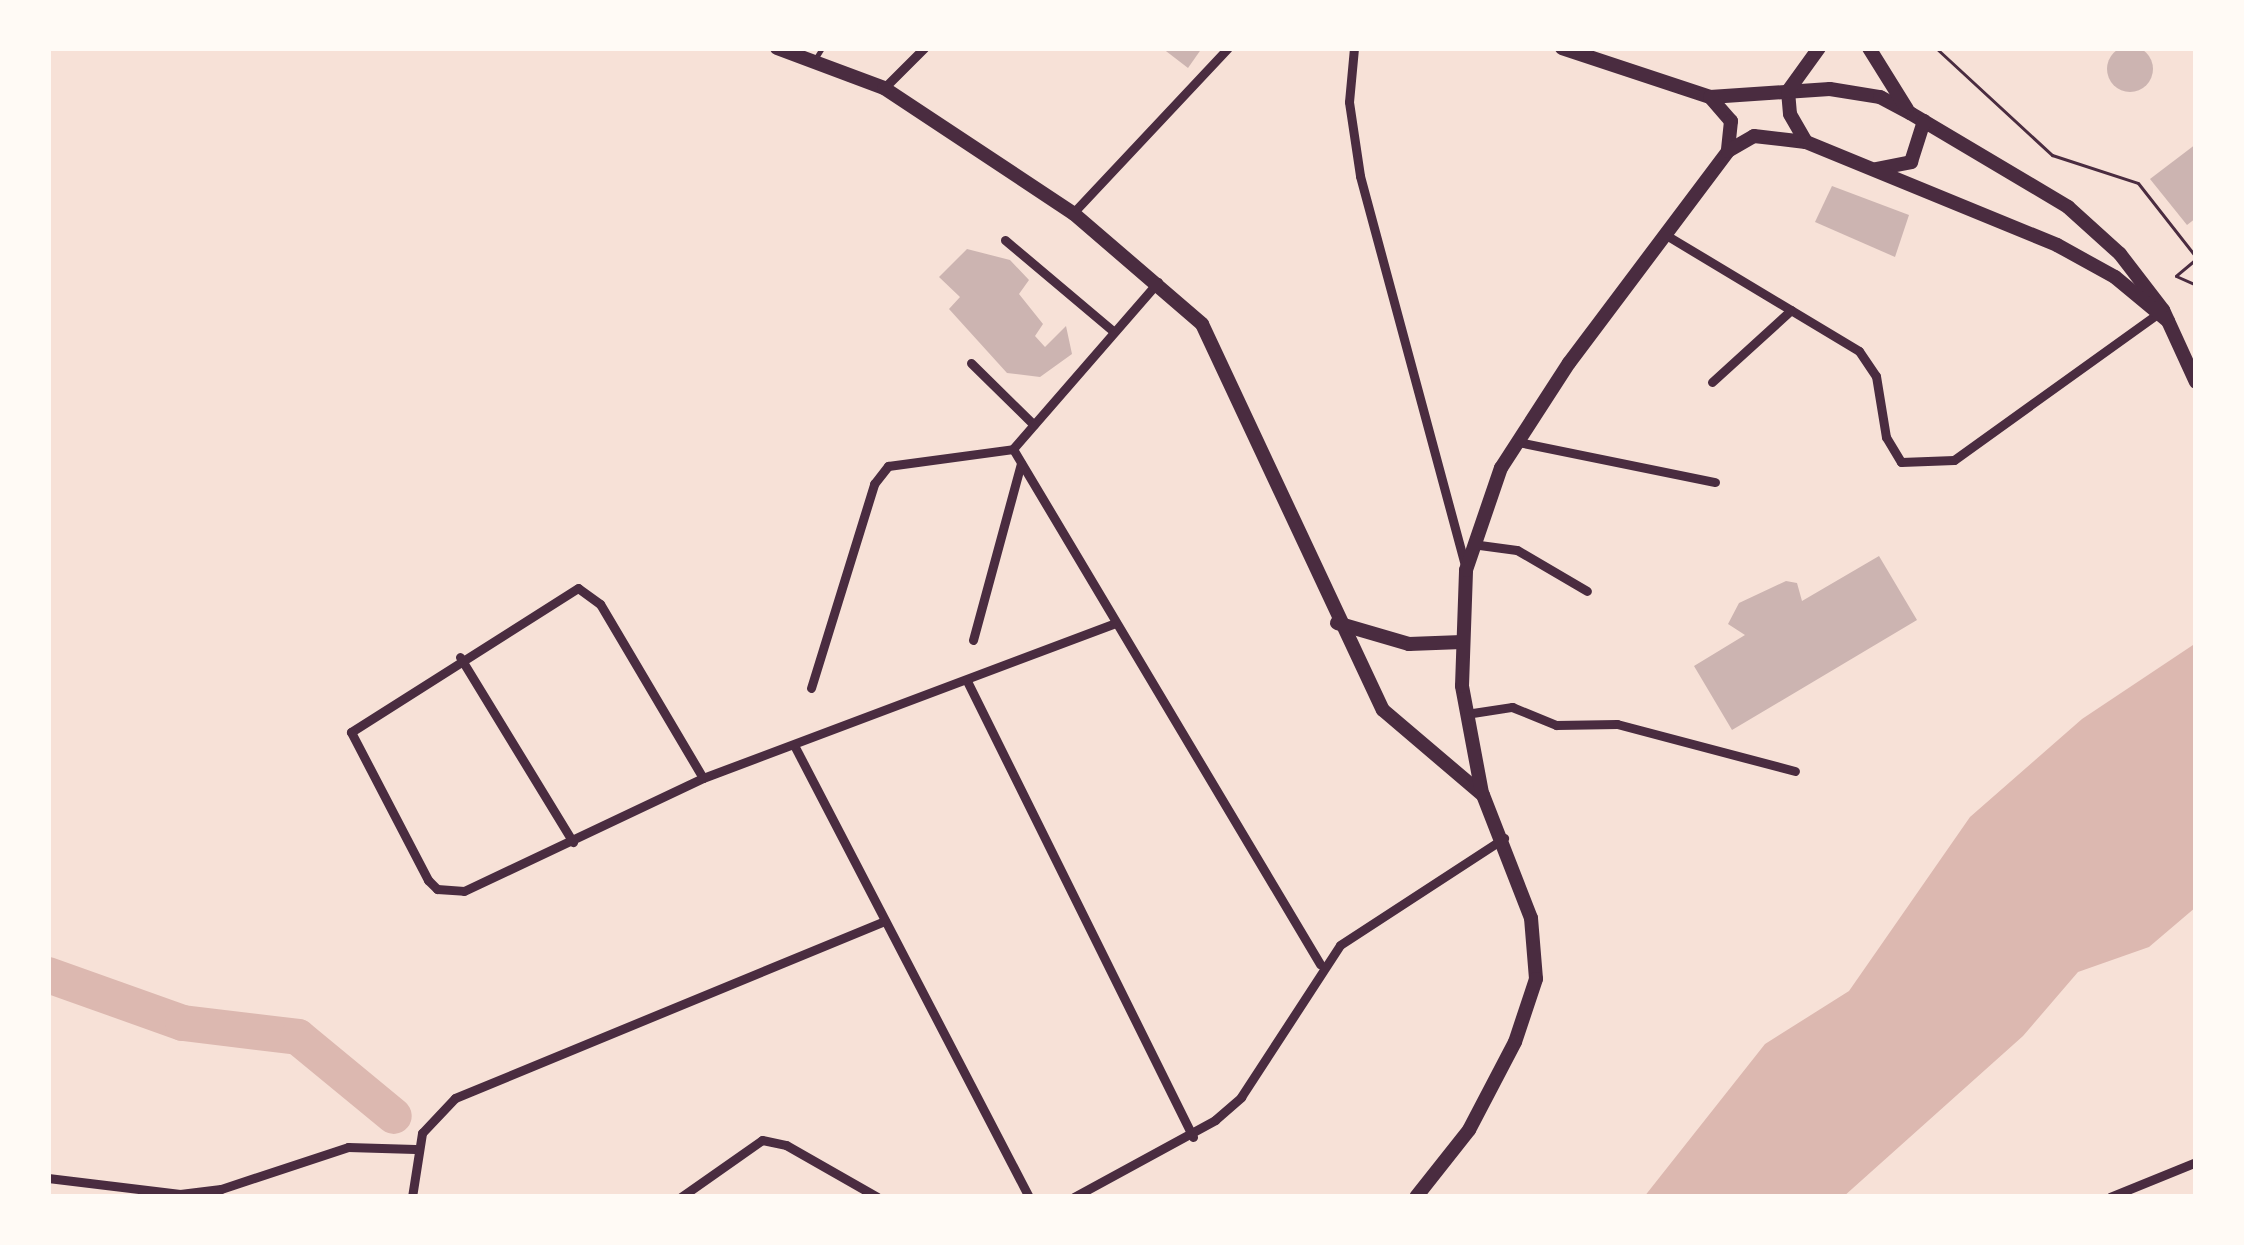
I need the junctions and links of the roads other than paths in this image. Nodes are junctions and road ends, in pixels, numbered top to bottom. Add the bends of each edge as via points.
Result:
1 (777, 48) edge
2 (924, 48) edge
3 (1228, 48) edge
4 (1354, 48) edge
5 (1562, 48) edge
6 (1820, 48) edge
7 (1869, 48) edge
8 (818, 55) edge
9 (884, 88) junction
10 (1788, 91) junction
11 (1710, 98) junction
12 (1917, 117) junction
13 (1807, 142) junction
14 (1728, 151) junction
15 (1871, 169) junction
16 (1073, 213) junction
17 (1666, 235) junction
18 (1005, 240) dead end
19 (1158, 282) junction
20 (1791, 310) junction
21 (2162, 315) junction
22 (1113, 331) junction
23 (971, 363) dead end
24 (1712, 382) dead end
25 (2196, 382) edge
26 (1034, 424) junction
27 (1513, 440) junction
28 (1013, 448) junction
29 (1021, 463) junction
30 (1715, 482) dead end
31 (1472, 544) junction
32 (1466, 570) junction
33 (1587, 591) dead end
34 (1337, 622) junction
35 (1115, 623) junction
36 (973, 640) dead end
37 (1462, 642) junction
38 (460, 657) junction
39 (967, 681) junction
40 (811, 688) dead end
41 (1466, 714) junction
42 (795, 747) junction
43 (1795, 771) dead end
44 (704, 778) junction
45 (1483, 795) junction
46 (1504, 838) junction
47 (573, 842) junction
48 (885, 921) junction
49 (1320, 964) junction
50 (1193, 1137) junction
51 (415, 1149) junction
52 (2196, 1162) edge
53 (48, 1178) edge
54 (412, 1197) edge
55 (681, 1197) edge
56 (877, 1197) edge
57 (1029, 1197) edge
58 (1074, 1197) edge
59 (1416, 1197) edge
60 (2110, 1197) edge

1 - 8 main road
2 - 9 street
3 - 16 street
4 - 32 street via 1349,102 1360,176
5 - 11 main road
6 - 10 main road
7 - 12 main road
8 - 9 main road
9 - 16 main road
10 - 11 main road
10 - 12 main road via 1857,91
10 - 13 main road via 1790,114
11 - 14 main road via 1731,121
12 - 15 main road via 1911,162
12 - 21 main road via 2068,206 2120,254
13 - 14 main road via 1754,136
13 - 15 main road
14 - 17 main road
15 - 21 main road via 2057,245
16 - 19 main road
17 - 20 street
17 - 27 main road
18 - 22 street
19 - 22 street
19 - 34 main road via 1202,324
20 - 21 street via 1859,350 1876,376 1892,453 1928,466 1954,460
20 - 24 street
21 - 25 main road
22 - 26 street
23 - 26 street
26 - 28 street
27 - 30 street
27 - 31 main road
28 - 29 street
28 - 40 street via 888,466 874,484
29 - 35 street
29 - 36 street
31 - 32 main road
31 - 33 street via 1516,550
32 - 37 main road
34 - 37 main road via 1408,644
34 - 45 main road via 1383,710
35 - 39 street
35 - 49 street
37 - 41 main road
38 - 44 street via 585,589
38 - 47 street
38 - 47 street via 351,732 356,755 437,889 464,891
39 - 42 street
39 - 50 street
41 - 43 street via 1512,707 1556,725 1617,724
41 - 45 main road
42 - 44 street
42 - 48 street
44 - 47 street
45 - 46 main road
46 - 49 street
46 - 59 main road via 1531,917 1535,979 1515,1042 1469,1130
48 - 51 street via 455,1099 437,1109
48 - 57 street
49 - 50 street via 1241,1097
50 - 58 street
51 - 53 street via 348,1147 180,1194
51 - 54 street
52 - 60 street
55 - 56 street via 762,1140 786,1145

